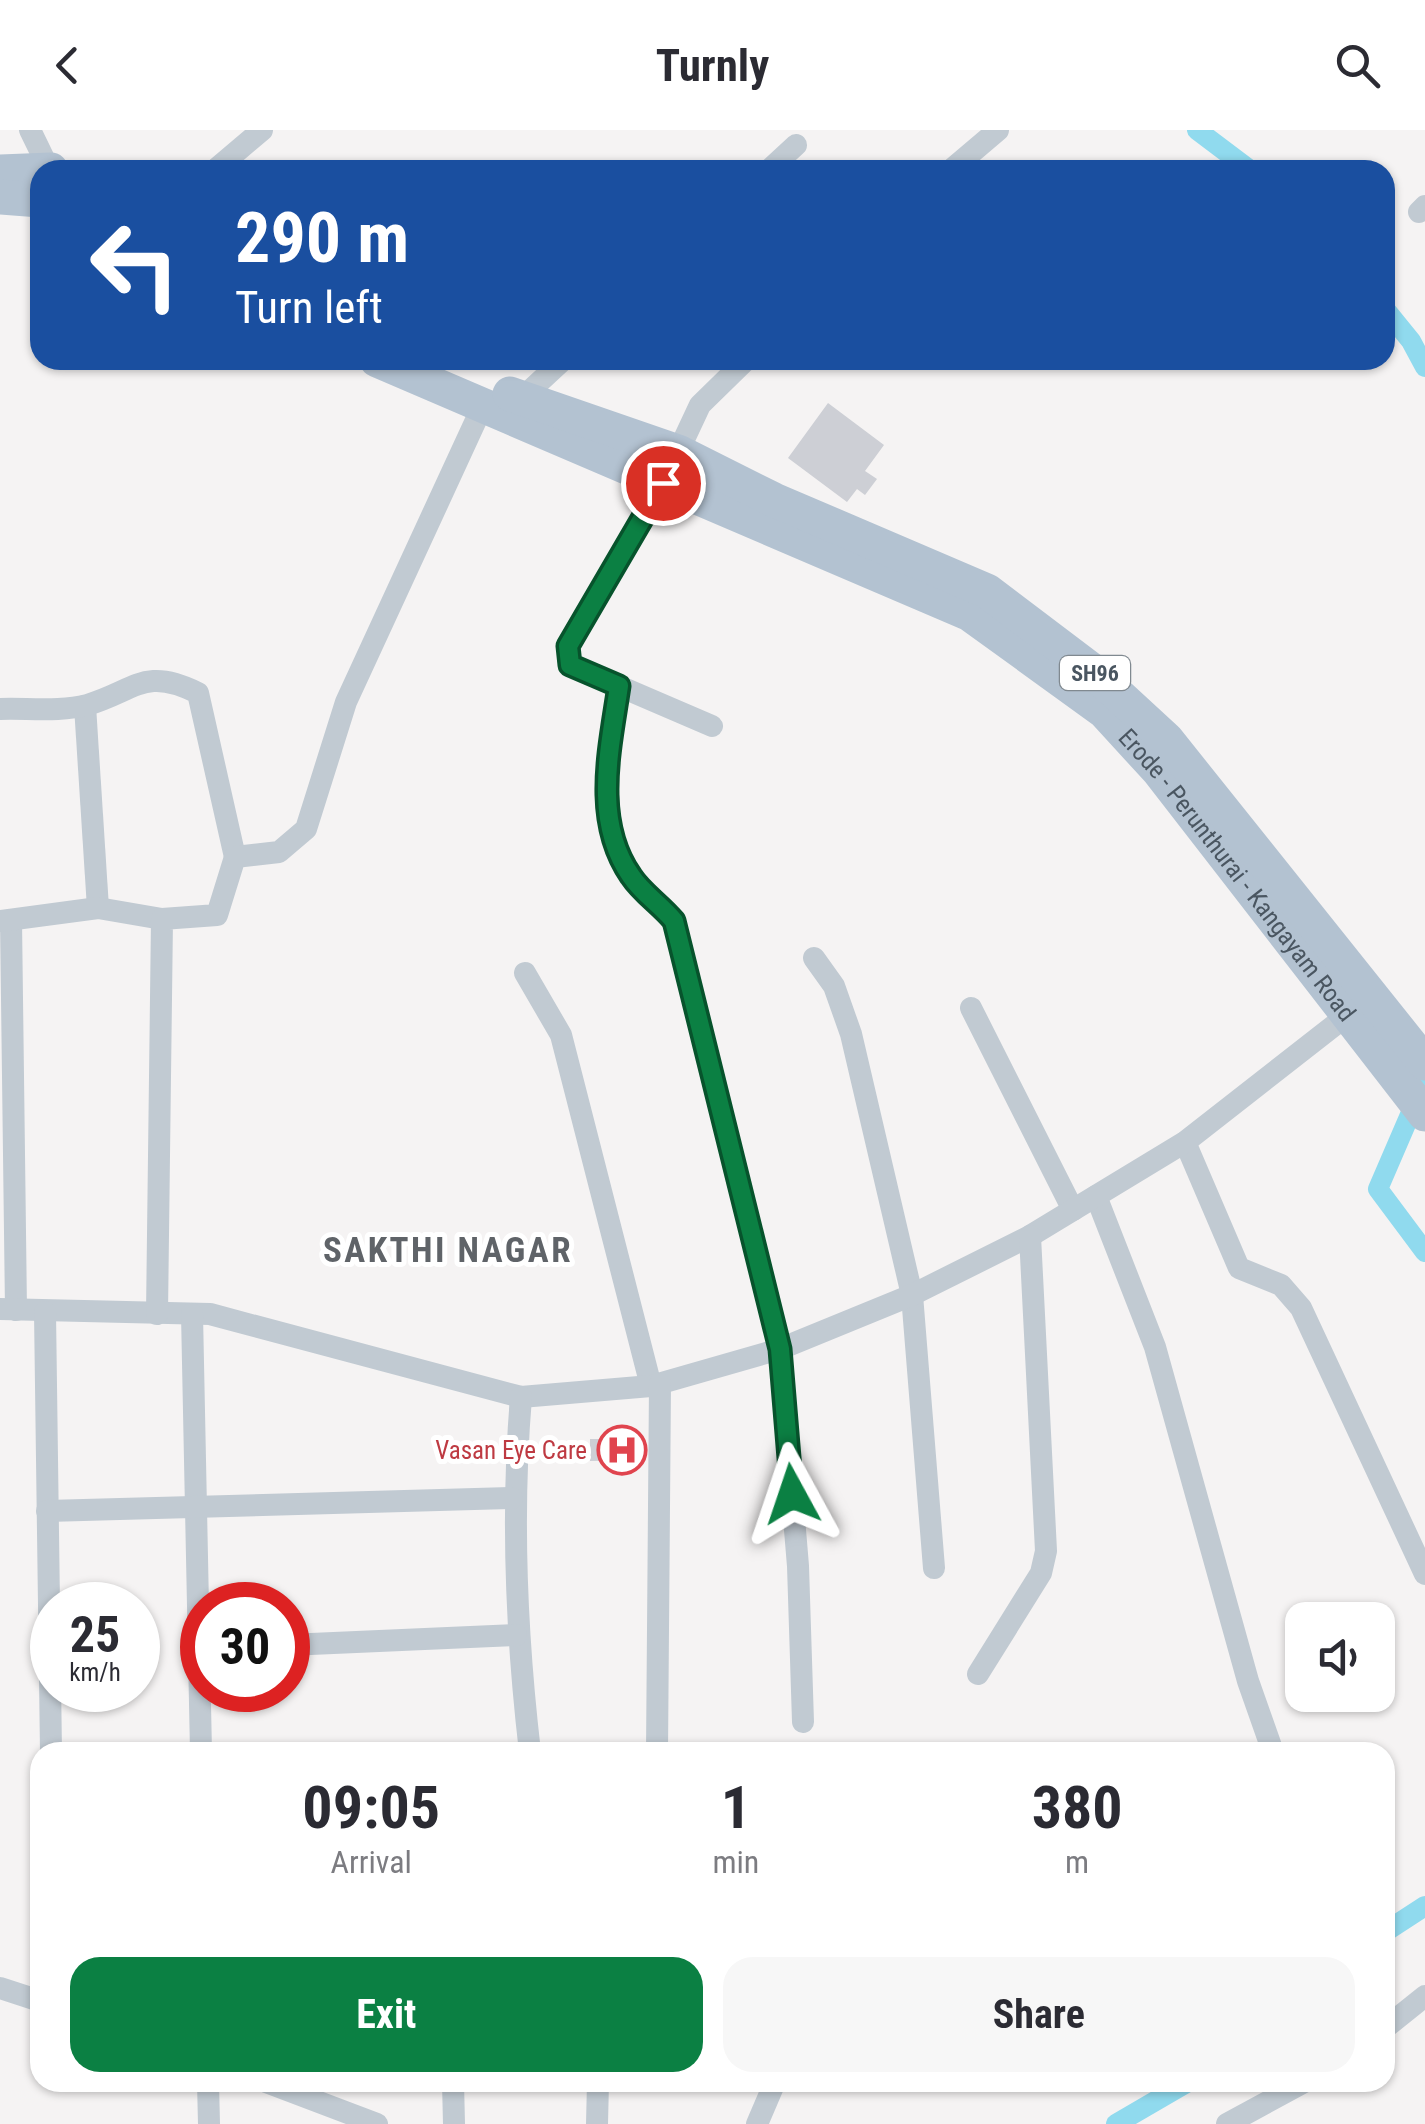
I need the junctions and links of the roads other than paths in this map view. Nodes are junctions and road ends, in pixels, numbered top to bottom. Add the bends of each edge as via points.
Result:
1 (30, 130) edge
2 (262, 130) edge
3 (998, 130) edge
4 (796, 145) dead end
5 (45, 160) edge
6 (227, 160) edge
7 (780, 160) edge
8 (963, 160) edge
9 (30, 171) edge
10 (0, 172) edge
11 (0, 197) edge
12 (30, 199) edge
13 (400, 370) edge
14 (447, 370) edge
15 (552, 370) edge
16 (736, 370) edge
17 (522, 398) junction
18 (483, 406) junction
19 (671, 468) junction
20 (1005, 621) junction
21 (619, 686) junction
22 (85, 706) junction
23 (0, 709) edge
24 (712, 726) dead end
25 (236, 857) junction
26 (98, 908) junction
27 (162, 919) junction
28 (6, 920) edge
29 (814, 958) dead end
30 (526, 972) dead end
31 (971, 1008) dead end
32 (1350, 1013) junction
33 (1394, 1046) junction
34 (8, 1049) edge
35 (1425, 1064) edge
36 (1425, 1114) edge
37 (1185, 1142) junction
38 (8, 1184) edge
39 (1096, 1196) junction
40 (1072, 1210) junction
41 (1030, 1236) junction
42 (912, 1295) junction
43 (8, 1310) edge
44 (45, 1312) junction
45 (157, 1314) junction
46 (192, 1314) junction
47 (780, 1349) junction
48 (655, 1385) junction
49 (521, 1397) junction
50 (512, 1498) junction
51 (196, 1506) junction
52 (47, 1511) junction
53 (934, 1568) dead end
54 (1425, 1574) edge
55 (199, 1582) edge
56 (516, 1634) junction
57 (310, 1644) edge
58 (978, 1674) dead end
59 (201, 1712) edge
60 (804, 1722) dead end
61 (51, 1742) edge
62 (201, 1742) edge
63 (529, 1742) edge
64 (657, 1742) edge
65 (1269, 1742) edge
66 (0, 1988) edge
67 (1425, 1996) edge
68 (30, 1998) edge
69 (1395, 2020) edge
70 (208, 2092) edge
71 (287, 2092) edge
72 (453, 2092) edge
73 (598, 2092) edge
74 (770, 2092) edge
75 (1286, 2092) edge
76 (343, 2118) edge
77 (209, 2124) edge
78 (377, 2124) edge
79 (454, 2124) edge
80 (597, 2124) edge
81 (758, 2124) edge
82 (1227, 2124) edge

1 - 5 street
2 - 6 street
3 - 8 street
4 - 7 street
9 - 10 main road
11 - 12 main road
13 - 18 main road, Erode - Perunthurai - Kangayam Road / SH96
14 - 17 main road, Erode - Perunthurai - Kangayam Road / SH96
15 - 17 street
16 - 19 street via 700,405
17 - 19 main road, Erode - Perunthurai - Kangayam Road / SH96
18 - 19 main road, Erode - Perunthurai - Kangayam Road / SH96
18 - 25 street via 346,702 306,829 278,852
19 - 20 main road, Erode - Perunthurai - Kangayam Road / SH96 via 774,500 987,590
19 - 21 street via 568,646 570,665
20 - 32 main road, Erode - Perunthurai - Kangayam Road / SH96 via 1159,771
20 - 33 main road, Erode - Perunthurai - Kangayam Road / SH96 via 1090,669 1166,739
21 - 24 street
21 - 47 street via 605,792 616,848 632,879 674,921
22 - 23 street
22 - 25 street via 138,681 178,683 198,693
22 - 26 street
25 - 27 street via 217,915
26 - 27 street
26 - 28 street
27 - 45 street
28 - 34 street
29 - 42 street via 834,986 851,1034
30 - 48 street via 561,1035
31 - 40 street
32 - 33 main road, Erode - Perunthurai - Kangayam Road / SH96
32 - 37 street
33 - 35 main road, Erode - Perunthurai - Kangayam Road / SH96
33 - 36 main road, Erode - Perunthurai - Kangayam Road / SH96
34 - 38 street
37 - 39 street
37 - 54 street via 1239,1268 1282,1285 1301,1308
38 - 43 street
39 - 40 street
39 - 65 street via 1155,1347
40 - 41 street
41 - 42 street
41 - 58 street via 1046,1552 1041,1573
42 - 47 street
42 - 53 street
43 - 44 street
44 - 45 street
44 - 52 street
45 - 46 street
46 - 49 street
46 - 51 street
47 - 48 street
47 - 60 street
48 - 49 street
48 - 64 street
49 - 50 street
50 - 51 street
50 - 56 street
51 - 52 street
51 - 55 street
52 - 61 street
56 - 57 street
56 - 63 street
59 - 62 street
66 - 68 street
67 - 69 street
70 - 77 street
71 - 76 street
72 - 79 street
73 - 80 street
74 - 81 street
75 - 82 street
76 - 78 street

